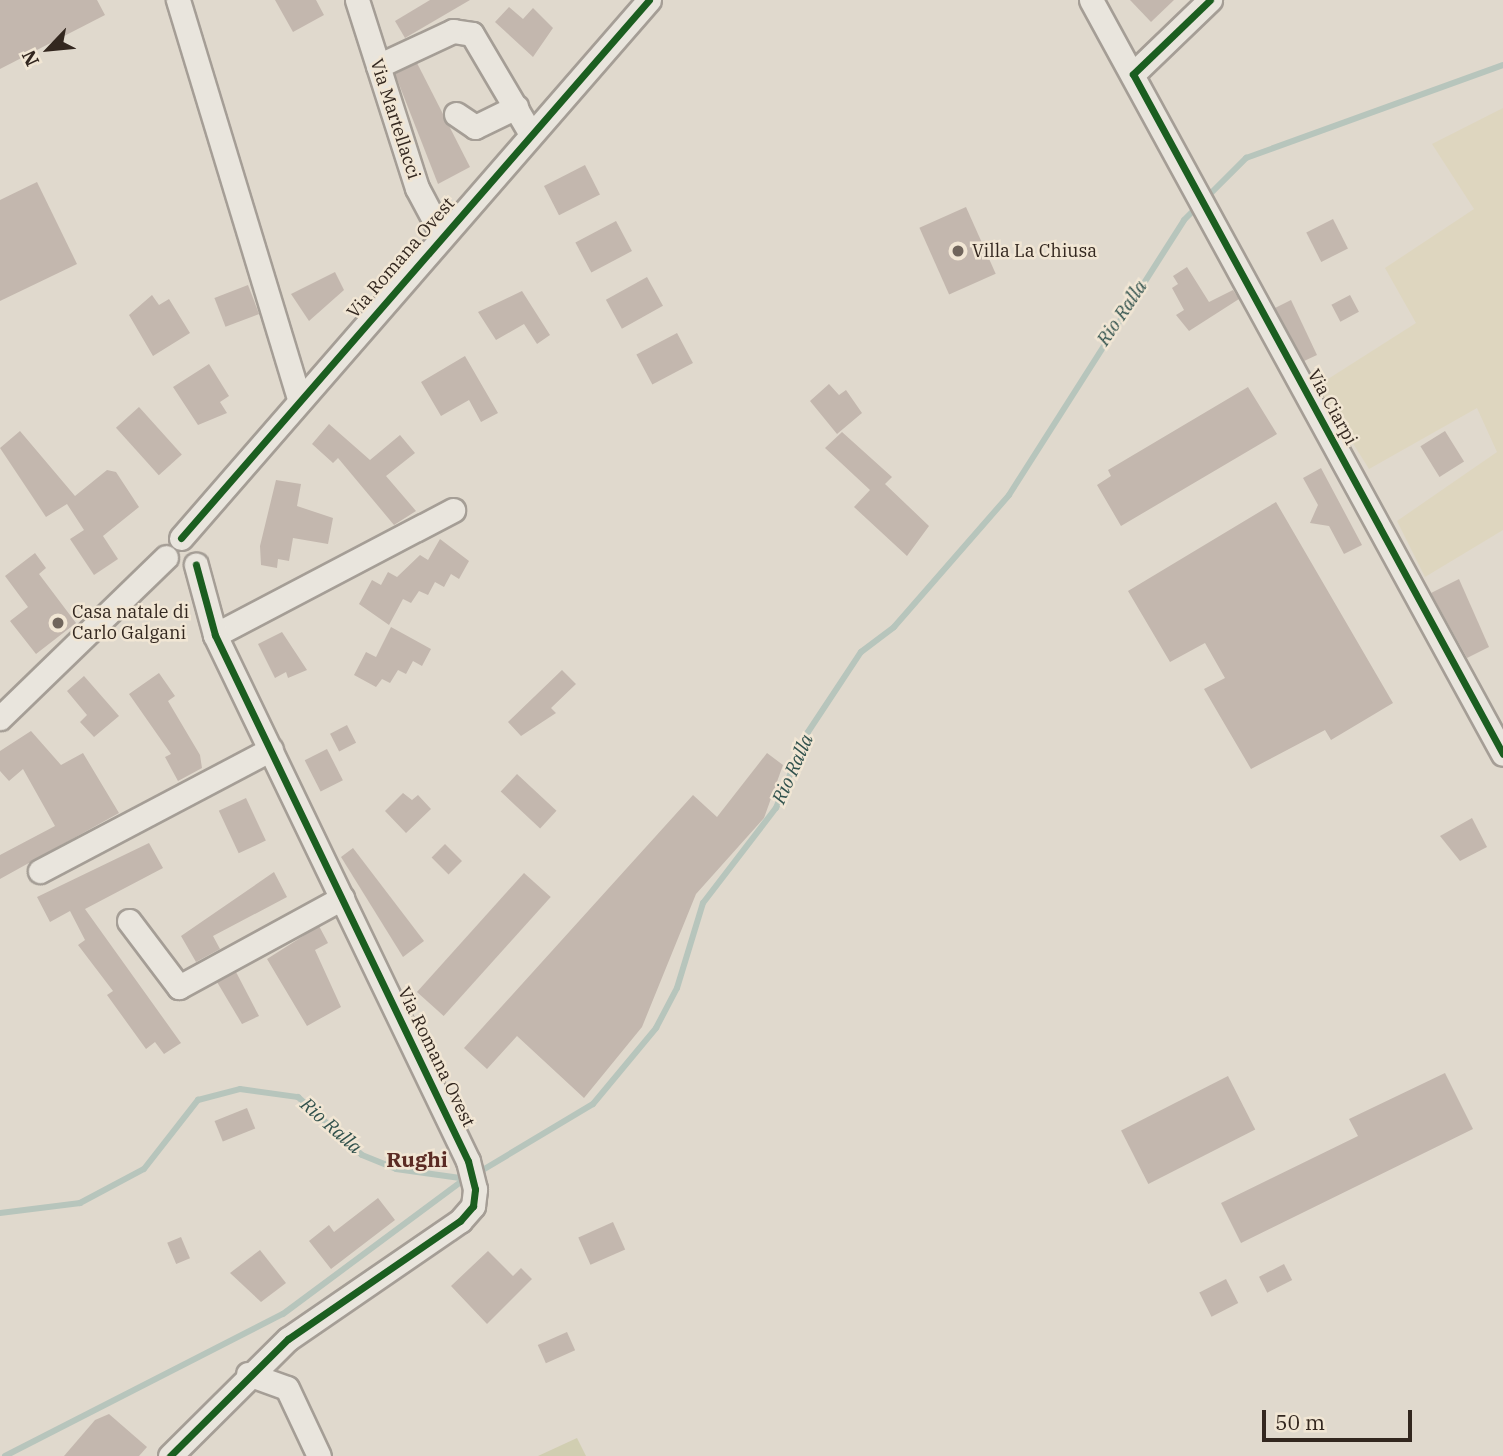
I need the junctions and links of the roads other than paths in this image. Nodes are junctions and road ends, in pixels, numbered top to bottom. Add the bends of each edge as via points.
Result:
1 (178, 0) edge
2 (357, 0) edge
3 (649, 0) edge
4 (1091, 0) edge
5 (1210, 0) edge
6 (378, 66) junction
7 (1133, 74) junction
8 (516, 107) junction
9 (456, 114) dead end
10 (531, 134) junction
11 (442, 235) junction
12 (299, 398) junction
13 (453, 510) dead end
14 (180, 555) junction
15 (215, 635) junction
16 (0, 718) edge
17 (271, 749) junction
18 (1503, 754) edge
19 (40, 871) dead end
20 (342, 898) junction
21 (129, 921) dead end
22 (248, 1374) junction
23 (170, 1456) edge
24 (319, 1456) edge

1 - 12 street
2 - 6 street, Via Martellacci
3 - 10 street, Via Romana Ovest
4 - 7 street, Via Ciarpi
5 - 7 street
6 - 8 street via 453,32 472,34
6 - 11 street, Via Martellacci via 417,188
7 - 18 street, Via Ciarpi
8 - 9 street via 475,127
8 - 10 street
10 - 11 street, Via Romana Ovest
11 - 12 street, Via Romana Ovest
12 - 14 street, Via Romana Ovest
13 - 15 street
14 - 15 street, Via Romana Ovest via 200,588
14 - 16 street
15 - 17 street, Via Romana Ovest
17 - 19 street
17 - 20 street, Via Romana Ovest
20 - 21 street via 179,987
20 - 22 street, Via Romana Ovest via 468,1161 475,1189 472,1206 460,1221 288,1339
22 - 23 street, Via Romana Ovest
22 - 24 street via 287,1388

